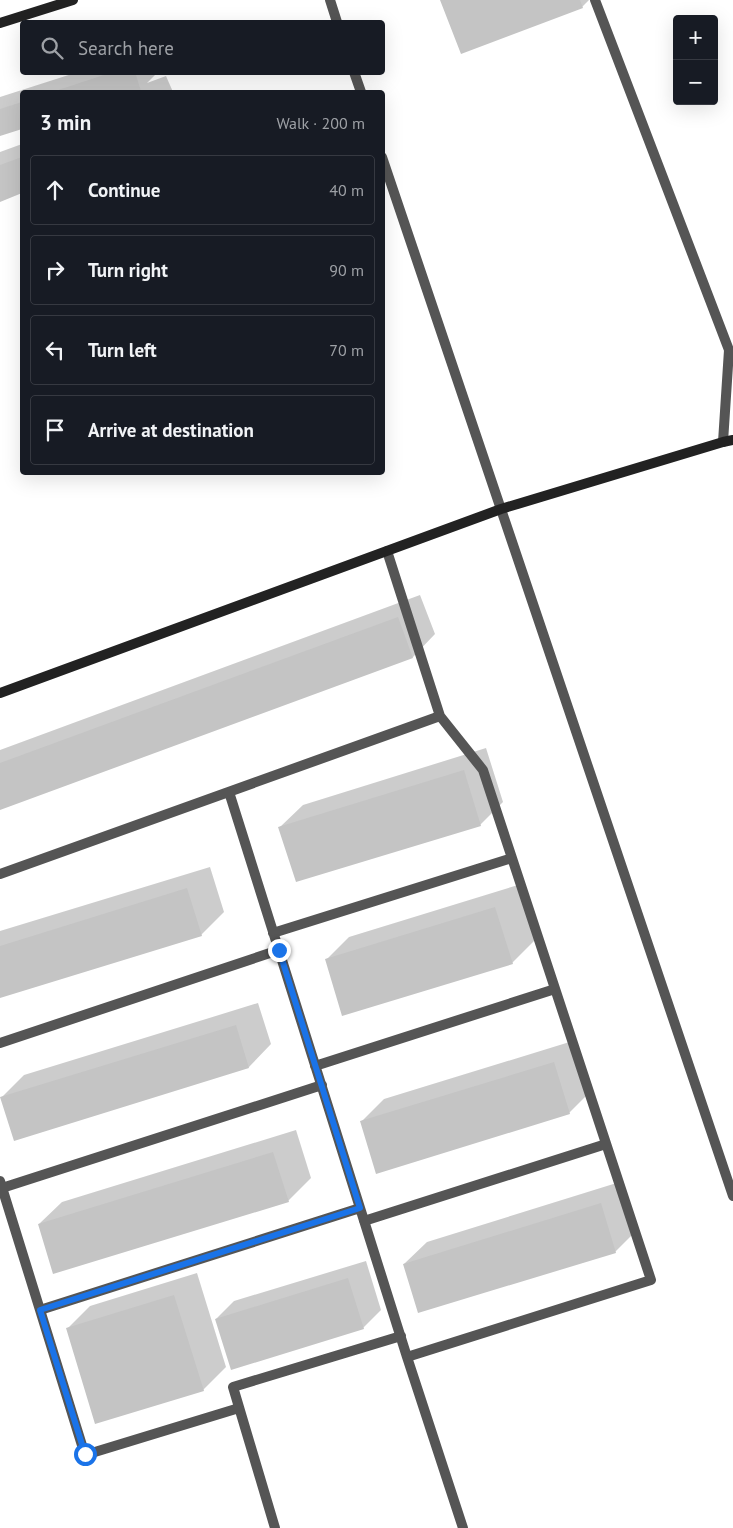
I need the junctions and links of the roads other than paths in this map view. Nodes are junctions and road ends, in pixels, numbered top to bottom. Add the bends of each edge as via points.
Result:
1 (73, 0) edge
2 (330, 0) edge
3 (595, 0) edge
4 (336, 20) edge
5 (0, 23) edge
6 (355, 75) edge
7 (360, 90) edge
8 (385, 166) edge
9 (728, 441) edge
10 (501, 509) junction
11 (387, 551) junction
12 (0, 693) edge
13 (440, 716) junction
14 (229, 792) junction
15 (512, 858) junction
16 (0, 874) edge
17 (274, 933) junction
18 (279, 950) junction
19 (555, 989) junction
20 (0, 1044) edge
21 (316, 1066) junction
22 (322, 1085) junction
23 (606, 1144) junction
24 (1, 1184) edge
25 (733, 1196) edge
26 (360, 1208) junction
27 (364, 1221) junction
28 (40, 1310) junction
29 (401, 1336) junction
30 (408, 1357) junction
31 (239, 1408) junction
32 (275, 1528) edge
33 (463, 1528) edge

1 - 5 street
2 - 4 street
3 - 9 street via 729,350
6 - 7 street
8 - 10 street
9 - 10 street
10 - 11 street
10 - 25 street
11 - 12 street
11 - 13 street
13 - 14 street
13 - 15 street via 483,770
14 - 16 street
14 - 17 street
15 - 17 street
15 - 19 street
17 - 18 street
18 - 20 street
18 - 21 street
19 - 21 street
19 - 23 street
21 - 22 street
22 - 24 street
22 - 26 street
23 - 27 street
23 - 30 street via 651,1280
24 - 28 street
26 - 27 street
26 - 28 street
27 - 29 street
28 - 31 street via 85,1454
29 - 30 street
29 - 31 street via 233,1387
30 - 33 street
31 - 32 street

